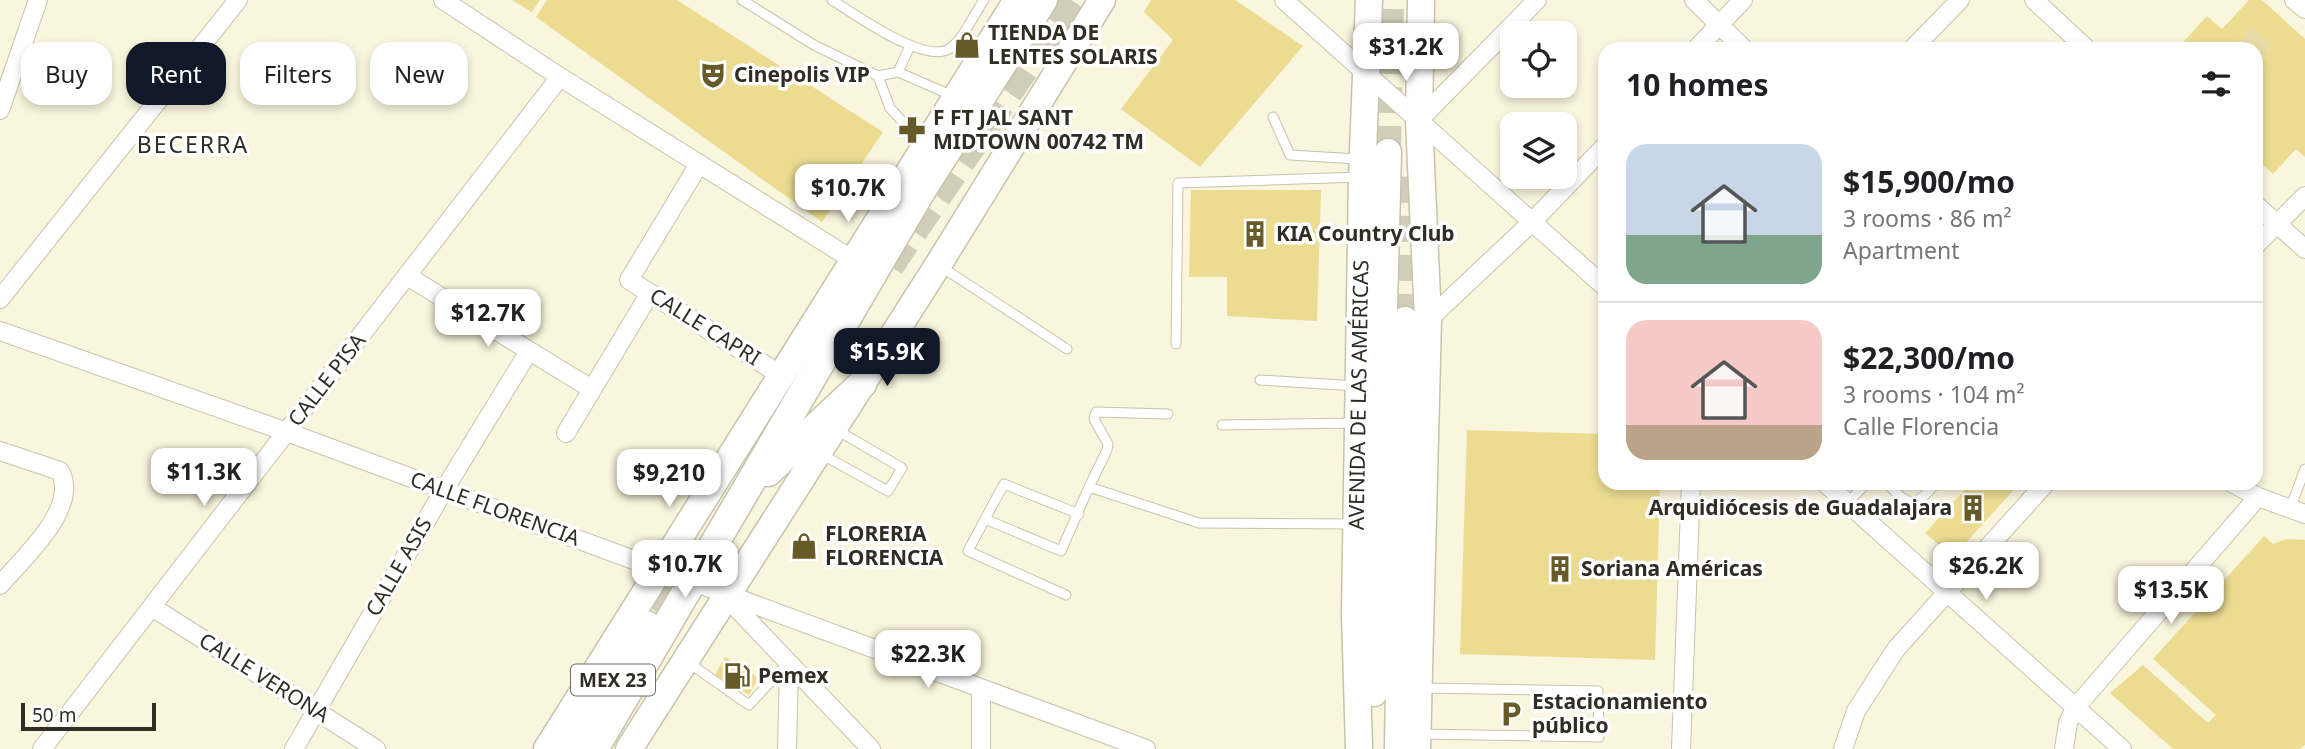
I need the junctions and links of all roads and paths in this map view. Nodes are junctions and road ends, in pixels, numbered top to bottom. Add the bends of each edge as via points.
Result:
1 (38, 0) edge
2 (238, 0) edge
3 (443, 0) edge
4 (742, 0) edge
5 (832, 0) edge
6 (984, 0) edge
7 (1017, 0) edge
8 (1043, 0) edge
9 (1102, 0) edge
10 (1284, 0) edge
11 (1368, 0) edge
12 (1421, 0) edge
13 (1537, 0) edge
14 (1694, 0) edge
15 (1743, 0) edge
16 (1960, 0) edge
17 (2034, 0) edge
18 (2294, 0) edge
19 (2305, 9) edge
20 (1719, 24) junction
21 (1702, 42) edge
22 (1737, 42) edge
23 (1919, 42) edge
24 (2079, 42) edge
25 (910, 46) junction
26 (898, 72) junction
27 (1367, 74) junction
28 (878, 76) junction
29 (560, 77) junction
30 (956, 97) junction
31 (0, 110) edge
32 (1273, 117) dead end
33 (1419, 120) junction
34 (925, 146) junction
35 (1598, 153) edge
36 (1371, 163) junction
37 (699, 164) junction
38 (2305, 195) edge
39 (2263, 212) edge
40 (1532, 222) junction
41 (2275, 223) junction
42 (2263, 237) edge
43 (2305, 249) edge
44 (853, 260) junction
45 (938, 265) junction
46 (407, 276) junction
47 (1598, 281) edge
48 (650, 293) junction
49 (0, 299) edge
50 (1416, 320) junction
51 (0, 331) edge
52 (1176, 344) dead end
53 (1067, 349) dead end
54 (529, 351) junction
55 (781, 375) junction
56 (1261, 380) dead end
57 (862, 384) junction
58 (1359, 386) junction
59 (590, 388) junction
60 (1168, 414) dead end
61 (1359, 423) junction
62 (1222, 425) dead end
63 (834, 428) junction
64 (287, 432) junction
65 (566, 433) dead end
66 (0, 452) edge
67 (817, 453) junction
68 (2305, 469) edge
69 (1089, 487) junction
70 (443, 490) junction
71 (1691, 490) edge
72 (1833, 490) edge
73 (1860, 490) edge
74 (1893, 490) edge
75 (1930, 490) edge
76 (2040, 490) edge
77 (2245, 490) edge
78 (746, 494) junction
79 (2258, 497) junction
80 (1847, 503) junction
81 (2297, 512) edge
82 (1079, 514) junction
83 (985, 519) junction
84 (1357, 524) junction
85 (660, 569) junction
86 (694, 583) junction
87 (0, 585) edge
88 (1947, 592) junction
89 (724, 596) junction
90 (1066, 596) dead end
91 (152, 607) junction
92 (655, 611) tunnel mouth
93 (684, 660) junction
94 (788, 665) junction
95 (1418, 688) junction
96 (981, 689) junction
97 (2075, 708) junction
98 (316, 711) junction
99 (1411, 744) edge
100 (1848, 748) edge
101 (42, 749) edge
102 (294, 749) edge
103 (376, 749) edge
104 (547, 749) edge
105 (570, 749) edge
106 (594, 749) edge
107 (629, 749) edge
108 (787, 749) edge
109 (871, 749) edge
110 (981, 749) edge
111 (1146, 749) edge
112 (1359, 749) edge
113 (1373, 749) edge
114 (1681, 749) edge
115 (2064, 749) edge
116 (2122, 749) edge

1 - 31 street
2 - 49 street
3 - 29 street
4 - 28 lane via 814,45
5 - 25 lane
6 - 25 lane via 951,48 941,52
7 - 30 main road
8 - 78 main road, MEX 23 via 923,188
9 - 45 main road
10 - 27 street
11 - 27 main road, AVENIDA DE LAS AMÉRICAS
12 - 33 main road
13 - 33 street
14 - 20 street
15 - 20 street
16 - 23 street
17 - 24 street
18 - 19 street
20 - 21 street
20 - 22 street
25 - 26 lane
26 - 28 lane
26 - 30 lane
27 - 33 street
27 - 36 main road, AVENIDA DE LAS AMÉRICAS
28 - 34 lane via 891,108
29 - 37 street
29 - 46 street, CALLE PISA
30 - 34 main road
32 - 36 lane via 1290,155
33 - 40 street
33 - 50 main road
34 - 44 main road
35 - 40 street
36 - 52 lane via 1178,183
36 - 58 main road, AVENIDA DE LAS AMÉRICAS
36 - 113 main road, AVENIDA DE LAS AMÉRICAS
37 - 44 street
37 - 48 street, CALLE CAPRI via 629,280
38 - 41 street
39 - 41 street
40 - 47 street
40 - 50 street
41 - 42 street
41 - 43 street
44 - 55 main road
45 - 53 lane
45 - 57 main road
46 - 54 street
46 - 64 street, CALLE PISA
48 - 55 street, CALLE CAPRI
48 - 59 street
50 - 95 main road
50 - 99 main road
51 - 64 street, CALLE FLORENCIA
54 - 59 street
54 - 70 street, CALLE ASIS
55 - 85 main road
56 - 58 lane
57 - 63 main road
57 - 78 main road
58 - 61 main road, AVENIDA DE LAS AMÉRICAS
59 - 65 street
60 - 69 lane via 1096,412 1094,419 1107,450
61 - 62 lane
61 - 84 main road, AVENIDA DE LAS AMÉRICAS
63 - 67 main road
63 - 67 lane via 902,468 888,491
64 - 70 street, CALLE FLORENCIA
64 - 91 street, CALLE PISA
66 - 87 street via 60,471 65,489 60,512
67 - 89 main road
68 - 81 lane
69 - 82 lane
69 - 84 lane via 1199,523
70 - 85 street, CALLE FLORENCIA
70 - 98 street, CALLE ASIS
71 - 114 street
72 - 80 street
73 - 80 lane
74 - 75 lane via 1914,503
76 - 88 street
77 - 79 street
78 - 86 main road, MEX 23
79 - 81 street
79 - 97 street
80 - 88 street
82 - 83 lane via 1004,484
82 - 83 lane via 1061,551
83 - 90 lane via 968,551
84 - 112 main road, AVENIDA DE LAS AMÉRICAS
85 - 86 street, CALLE FLORENCIA
85 - 104 main road
86 - 89 street, CALLE FLORENCIA
86 - 106 main road, MEX 23
88 - 97 street
88 - 100 street via 1874,681 1856,711
89 - 93 main road
89 - 94 street
89 - 96 street, CALLE FLORENCIA
91 - 98 street, CALLE VERONA
91 - 101 street, CALLE PISA
92 - 105 main road, MEX 23
93 - 94 lane via 749,705
93 - 107 main road
94 - 108 street
94 - 109 street
95 - 99 main road
95 - 99 lane via 1598,691 1599,737
96 - 110 street
96 - 111 street, CALLE FLORENCIA
97 - 115 street
97 - 116 street
98 - 102 street, CALLE ASIS
98 - 103 street, CALLE VERONA

